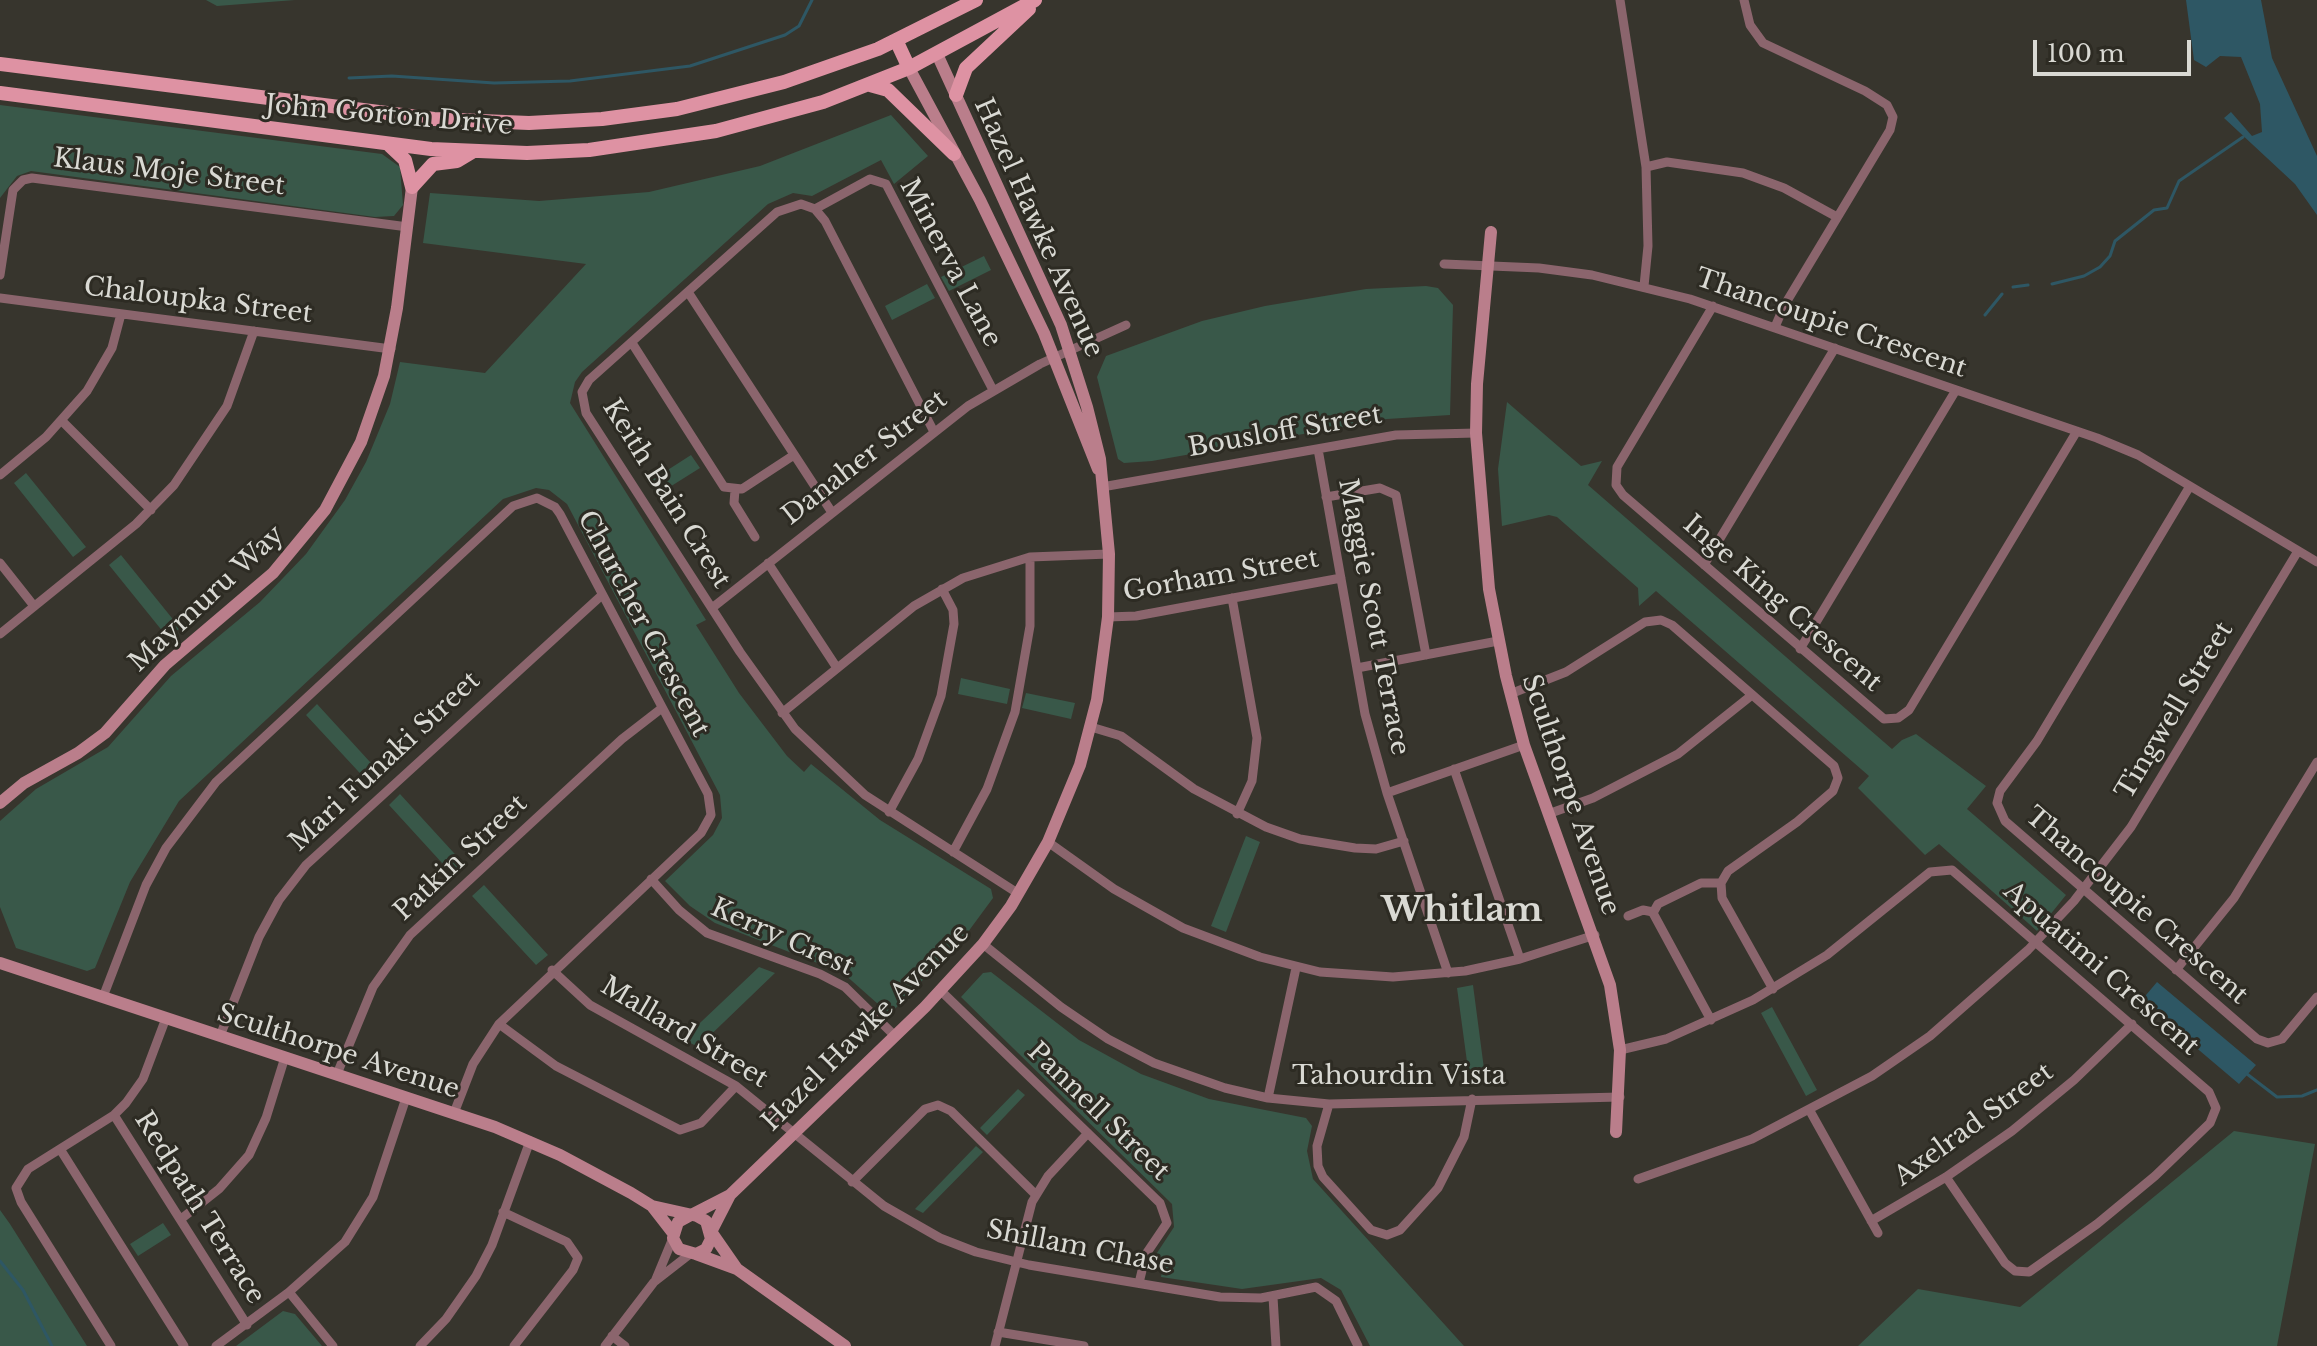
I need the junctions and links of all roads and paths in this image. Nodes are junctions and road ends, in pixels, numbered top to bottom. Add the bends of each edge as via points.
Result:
1 (976, 0) edge
2 (1036, 0) edge
3 (1620, 0) edge
4 (1744, 0) edge
5 (924, 27) junction
6 (896, 40) junction
7 (937, 54) junction
8 (0, 64) edge
9 (909, 68) junction
10 (869, 85) junction
11 (0, 93) edge
12 (956, 95) junction
13 (389, 145) junction
14 (472, 152) junction
15 (954, 154) junction
16 (1646, 167) junction
17 (412, 187) junction
18 (5, 206) edge
19 (815, 209) junction
20 (1837, 217) junction
21 (408, 227) junction
22 (1491, 232) dead end
23 (1444, 264) dead end
24 (1490, 266) junction
25 (0, 275) edge
26 (1644, 286) junction
27 (688, 292) junction
28 (0, 298) edge
29 (1713, 306) junction
30 (121, 314) junction
31 (1126, 325) dead end
32 (1775, 327) junction
33 (254, 331) junction
34 (632, 343) junction
35 (1835, 348) junction
36 (391, 349) junction
37 (1070, 349) junction
38 (1054, 357) junction
39 (993, 390) junction
40 (1956, 390) junction
41 (62, 421) junction
42 (933, 430) junction
43 (2077, 431) junction
44 (1476, 433) junction
45 (1318, 449) junction
46 (794, 455) junction
47 (1099, 469) junction
48 (0, 475) edge
49 (2190, 486) junction
50 (1102, 487) junction
51 (735, 490) junction
52 (1326, 497) junction
53 (151, 510) junction
54 (831, 511) junction
55 (755, 537) dead end
56 (2298, 551) junction
57 (1109, 554) junction
58 (1030, 557) junction
59 (2317, 562) edge
60 (0, 563) edge
61 (768, 563) junction
62 (1704, 565) junction
63 (1341, 578) junction
64 (942, 589) junction
65 (602, 595) junction
66 (1232, 598) junction
67 (34, 606) junction
68 (712, 608) junction
69 (1108, 617) junction
70 (0, 634) edge
71 (1498, 641) junction
72 (1800, 649) junction
73 (1426, 655) junction
74 (837, 668) junction
75 (1357, 668) junction
76 (1510, 694) junction
77 (1752, 695) junction
78 (662, 708) junction
79 (782, 713) junction
80 (1091, 727) junction
81 (1524, 745) junction
82 (2317, 762) edge
83 (1454, 769) junction
84 (1387, 793) junction
85 (0, 803) edge
86 (889, 812) junction
87 (1237, 814) junction
88 (1548, 814) junction
89 (1404, 841) junction
90 (1048, 842) junction
91 (953, 852) junction
92 (651, 879) junction
93 (1721, 883) junction
94 (2083, 889) junction
95 (1019, 894) junction
96 (1653, 912) junction
97 (1628, 916) dead end
98 (1595, 935) junction
99 (2037, 942) junction
100 (983, 944) junction
101 (1520, 959) junction
102 (0, 963) edge
103 (1296, 968) junction
104 (552, 970) junction
105 (2176, 970) junction
106 (1448, 973) junction
107 (1773, 989) junction
108 (941, 991) junction
109 (103, 997) junction
110 (2317, 997) edge
111 (166, 1018) junction
112 (1711, 1020) junction
113 (499, 1024) junction
114 (2132, 1024) junction
115 (220, 1036) junction
116 (895, 1036) junction
117 (1620, 1050) junction
118 (285, 1057) junction
119 (337, 1074) junction
120 (736, 1086) junction
121 (1620, 1097) junction
122 (406, 1098) junction
123 (1268, 1098) junction
124 (1472, 1099) junction
125 (1329, 1104) junction
126 (1810, 1111) junction
127 (454, 1113) junction
128 (114, 1115) junction
129 (795, 1132) junction
130 (1616, 1132) dead end
131 (1088, 1133) junction
132 (530, 1141) junction
133 (60, 1149) junction
134 (1946, 1177) junction
135 (1638, 1179) dead end
136 (852, 1182) junction
137 (1035, 1194) junction
138 (730, 1195) junction
139 (652, 1206) junction
140 (503, 1212) junction
141 (690, 1215) junction
142 (181, 1219) junction
143 (1871, 1221) junction
144 (712, 1232) junction
145 (1878, 1233) dead end
146 (673, 1236) junction
147 (693, 1254) junction
148 (1015, 1262) junction
149 (737, 1269) junction
150 (654, 1282) junction
151 (1139, 1283) junction
152 (289, 1292) junction
153 (1273, 1297) junction
154 (247, 1325) junction
155 (998, 1332) junction
156 (612, 1336) junction
157 (111, 1346) edge
158 (184, 1346) edge
159 (216, 1346) edge
160 (333, 1346) edge
161 (420, 1346) edge
162 (514, 1346) edge
163 (605, 1346) edge
164 (625, 1346) edge
165 (845, 1346) edge
166 (995, 1346) edge
167 (1084, 1346) edge
168 (1276, 1346) edge
169 (1358, 1346) edge

1 - 5 main road, John Gorton Drive
2 - 7 main road, John Gorton Drive
2 - 12 main road via 966,68
3 - 16 street
4 - 20 street via 1750,25 1763,43 1839,76 1891,111 1891,128
5 - 6 main road, John Gorton Drive
5 - 7 main road
6 - 8 main road, John Gorton Drive via 729,98 602,119 529,123 399,116
6 - 9 main road
7 - 9 main road, John Gorton Drive
7 - 12 street, Hazel Hawke Avenue
9 - 10 main road, John Gorton Drive
9 - 15 street, Hazel Hawke Avenue
10 - 14 main road, John Gorton Drive via 759,121 674,139 589,150
10 - 15 main road via 888,90
11 - 13 main road, John Gorton Drive
12 - 37 street, Hazel Hawke Avenue
13 - 14 main road, John Gorton Drive
13 - 17 main road via 405,160
14 - 17 main road via 457,161 433,164
15 - 38 street, Hazel Hawke Avenue
16 - 20 street via 1667,162 1743,173
16 - 26 street
17 - 21 street, Maymuru Way
18 - 21 street, Klaus Moje Street via 16,186 32,178
18 - 25 street, Klaus Moje Street
19 - 27 street, Keith Bain Crest via 801,204 781,208
19 - 39 street, Minerva Lane via 870,179 886,184
19 - 42 street
20 - 32 street
21 - 36 street, Maymuru Way
22 - 24 street, Sculthorpe Avenue
23 - 24 street, Thancoupie Crescent
24 - 26 street, Thancoupie Crescent via 1539,268
24 - 44 street, Sculthorpe Avenue
26 - 29 street, Thancoupie Crescent
27 - 34 street, Keith Bain Crest
27 - 46 street
28 - 30 street, Chaloupka Street
29 - 32 street, Thancoupie Crescent
29 - 62 street, Inge King Crescent via 1615,477 1623,495
30 - 33 street, Chaloupka Street
30 - 41 street via 104,364
31 - 37 street, Danaher Street
32 - 35 street, Thancoupie Crescent
33 - 36 street, Chaloupka Street
33 - 53 street via 218,422
34 - 51 street via 720,482
34 - 68 street, Keith Bain Crest via 585,386 583,406
35 - 40 street, Thancoupie Crescent
35 - 62 street
36 - 85 street, Maymuru Way via 354,457 325,510 287,558 165,665 105,733
37 - 38 street, Danaher Street
37 - 47 street, Hazel Hawke Avenue
38 - 39 street, Danaher Street
38 - 47 street, Hazel Hawke Avenue
39 - 42 street, Danaher Street
40 - 43 street, Thancoupie Crescent
40 - 72 street
41 - 48 street
41 - 53 street
42 - 54 street, Danaher Street
43 - 49 street, Thancoupie Crescent via 2138,455
43 - 72 street, Inge King Crescent via 1905,714 1892,720 1876,715
44 - 45 street, Bousloff Street via 1396,435
44 - 71 street, Sculthorpe Avenue via 1482,536
45 - 50 street, Bousloff Street
45 - 52 street, Maggie Scott Terrace
46 - 51 street
46 - 54 street
47 - 50 street, Hazel Hawke Avenue
49 - 56 street, Thancoupie Crescent
49 - 94 street, Thancoupie Crescent via 1998,797 2002,818
50 - 57 street, Hazel Hawke Avenue
51 - 55 street via 734,503
52 - 63 street, Maggie Scott Terrace
52 - 73 street via 1380,488 1396,495
53 - 67 street
54 - 61 street, Danaher Street
56 - 59 street, Thancoupie Crescent
56 - 94 street, Tingwell Street via 2138,817
57 - 58 street
57 - 69 street, Hazel Hawke Avenue
58 - 64 street via 983,569
58 - 91 street via 1030,626 1015,712 987,789
60 - 67 street
61 - 68 street, Danaher Street
61 - 74 street
62 - 72 street, Inge King Crescent
63 - 66 street, Gorham Street
63 - 75 street, Maggie Scott Terrace
64 - 74 street
64 - 86 street via 954,624 941,696 924,746
65 - 78 street, Churcher Crescent
65 - 109 street, Churcher Crescent via 555,507 537,498 513,506 254,744 190,813 146,885
65 - 115 street, Mari Funaki Street via 306,865 259,937
66 - 69 street, Gorham Street
66 - 87 street via 1257,738 1252,781
67 - 70 street
68 - 79 street, Keith Bain Crest
69 - 80 street, Hazel Hawke Avenue
71 - 73 street
71 - 76 street, Sculthorpe Avenue
73 - 75 street
74 - 79 street
75 - 84 street, Maggie Scott Terrace
76 - 77 street via 1566,672 1657,619 1672,625
76 - 81 street, Sculthorpe Avenue
77 - 88 street via 1678,754 1593,798
77 - 93 street via 1834,766 1837,782 1797,822 1730,869
78 - 92 street, Churcher Crescent via 712,810 707,827
78 - 119 street, Patkin Street via 410,935 373,987
79 - 86 street, Keith Bain Crest via 843,777
80 - 87 street via 1133,742
80 - 90 street, Hazel Hawke Avenue
81 - 83 street
81 - 88 street, Sculthorpe Avenue
82 - 105 street via 2234,898
83 - 84 street
83 - 101 street
84 - 89 street, Maggie Scott Terrace
86 - 91 street, Keith Bain Crest
87 - 89 street via 1291,836 1339,846 1376,849
88 - 98 street, Sculthorpe Avenue
89 - 106 street, Maggie Scott Terrace
90 - 95 street, Hazel Hawke Avenue
90 - 103 street via 1161,917
91 - 95 street, Keith Bain Crest
92 - 104 street, Churcher Crescent
92 - 116 street, Kerry Crest via 707,933 845,987
93 - 96 street via 1703,882 1658,904
93 - 107 street via 1722,898
94 - 99 street, Tingwell Street
94 - 105 street, Thancoupie Crescent
95 - 100 street, Hazel Hawke Avenue
96 - 97 street
96 - 112 street
98 - 101 street
98 - 117 street, Sculthorpe Avenue via 1610,985
99 - 107 street, Apuatimi Crescent via 1959,874 1940,869
99 - 114 street, Apuatimi Crescent
99 - 126 street, Tingwell Street via 1930,1036
100 - 108 street, Hazel Hawke Avenue
100 - 123 street, Tahourdin Vista via 1080,1022 1129,1051 1189,1077
101 - 106 street
102 - 109 street, Sculthorpe Avenue
103 - 106 street via 1363,977
103 - 123 street
104 - 113 street, Churcher Crescent
104 - 120 street, Mallard Street via 590,1005
105 - 110 street, Thancoupie Crescent via 2264,1042 2285,1036
107 - 112 street, Apuatimi Crescent
108 - 116 street, Hazel Hawke Avenue
108 - 131 street, Pannell Street
109 - 111 street, Sculthorpe Avenue
111 - 115 street, Sculthorpe Avenue
111 - 128 street via 143,1079
112 - 117 street, Apuatimi Crescent via 1645,1046
113 - 120 street via 556,1066 680,1130 701,1123
113 - 127 street, Churcher Crescent via 473,1064
114 - 134 street, Axelrad Street via 2012,1131
114 - 134 street, Apuatimi Crescent via 2209,1092 2216,1110 2209,1125 2097,1224 2036,1268 2015,1271
115 - 118 street, Sculthorpe Avenue
116 - 129 street, Hazel Hawke Avenue
117 - 121 street, Sculthorpe Avenue
118 - 119 street, Sculthorpe Avenue
118 - 142 street via 249,1155 219,1189
119 - 122 street, Sculthorpe Avenue
120 - 129 street, Mallard Street
121 - 124 street, Tahourdin Vista
121 - 130 street, Sculthorpe Avenue
122 - 127 street, Sculthorpe Avenue
122 - 152 street via 367,1210 345,1242
123 - 125 street, Tahourdin Vista
124 - 125 street, Tahourdin Vista
124 - 125 street via 1464,1137 1438,1188 1405,1225 1387,1235 1371,1230 1318,1166 1317,1146
126 - 135 street, Tingwell Street via 1752,1139
126 - 143 street
127 - 132 street, Sculthorpe Avenue
128 - 133 street
128 - 142 street, Redpath Terrace
129 - 136 street, Shillam Chase
129 - 138 street, Hazel Hawke Avenue
131 - 137 street
131 - 151 street, Pannell Street via 1166,1212 1164,1230 1146,1254
132 - 139 street, Sculthorpe Avenue
132 - 140 street
133 - 157 street via 22,1174 17,1195
133 - 158 street
134 - 143 street, Axelrad Street
136 - 137 street via 925,1109 938,1105 951,1111
136 - 148 street, Shillam Chase via 940,1238
137 - 148 street
138 - 141 street, Hazel Hawke Avenue
138 - 144 street, Hazel Hawke Avenue
139 - 141 street, Sculthorpe Avenue
139 - 146 street, Sculthorpe Avenue
140 - 161 street via 471,1284
140 - 162 street via 567,1242 578,1258
141 - 144 street via 706,1221
141 - 146 street via 678,1222
142 - 154 street, Redpath Terrace
143 - 145 street
144 - 147 street via 709,1244
144 - 149 street
146 - 147 street via 679,1249
146 - 150 street
147 - 149 street
147 - 150 street
148 - 151 street, Shillam Chase
148 - 155 street
149 - 165 street
150 - 156 street
151 - 153 street, Shillam Chase via 1220,1297
152 - 154 street
152 - 160 street
153 - 168 street
153 - 169 street, Shillam Chase via 1323,1289 1336,1301
154 - 159 street
155 - 166 street
155 - 167 street
156 - 163 street
156 - 164 street

